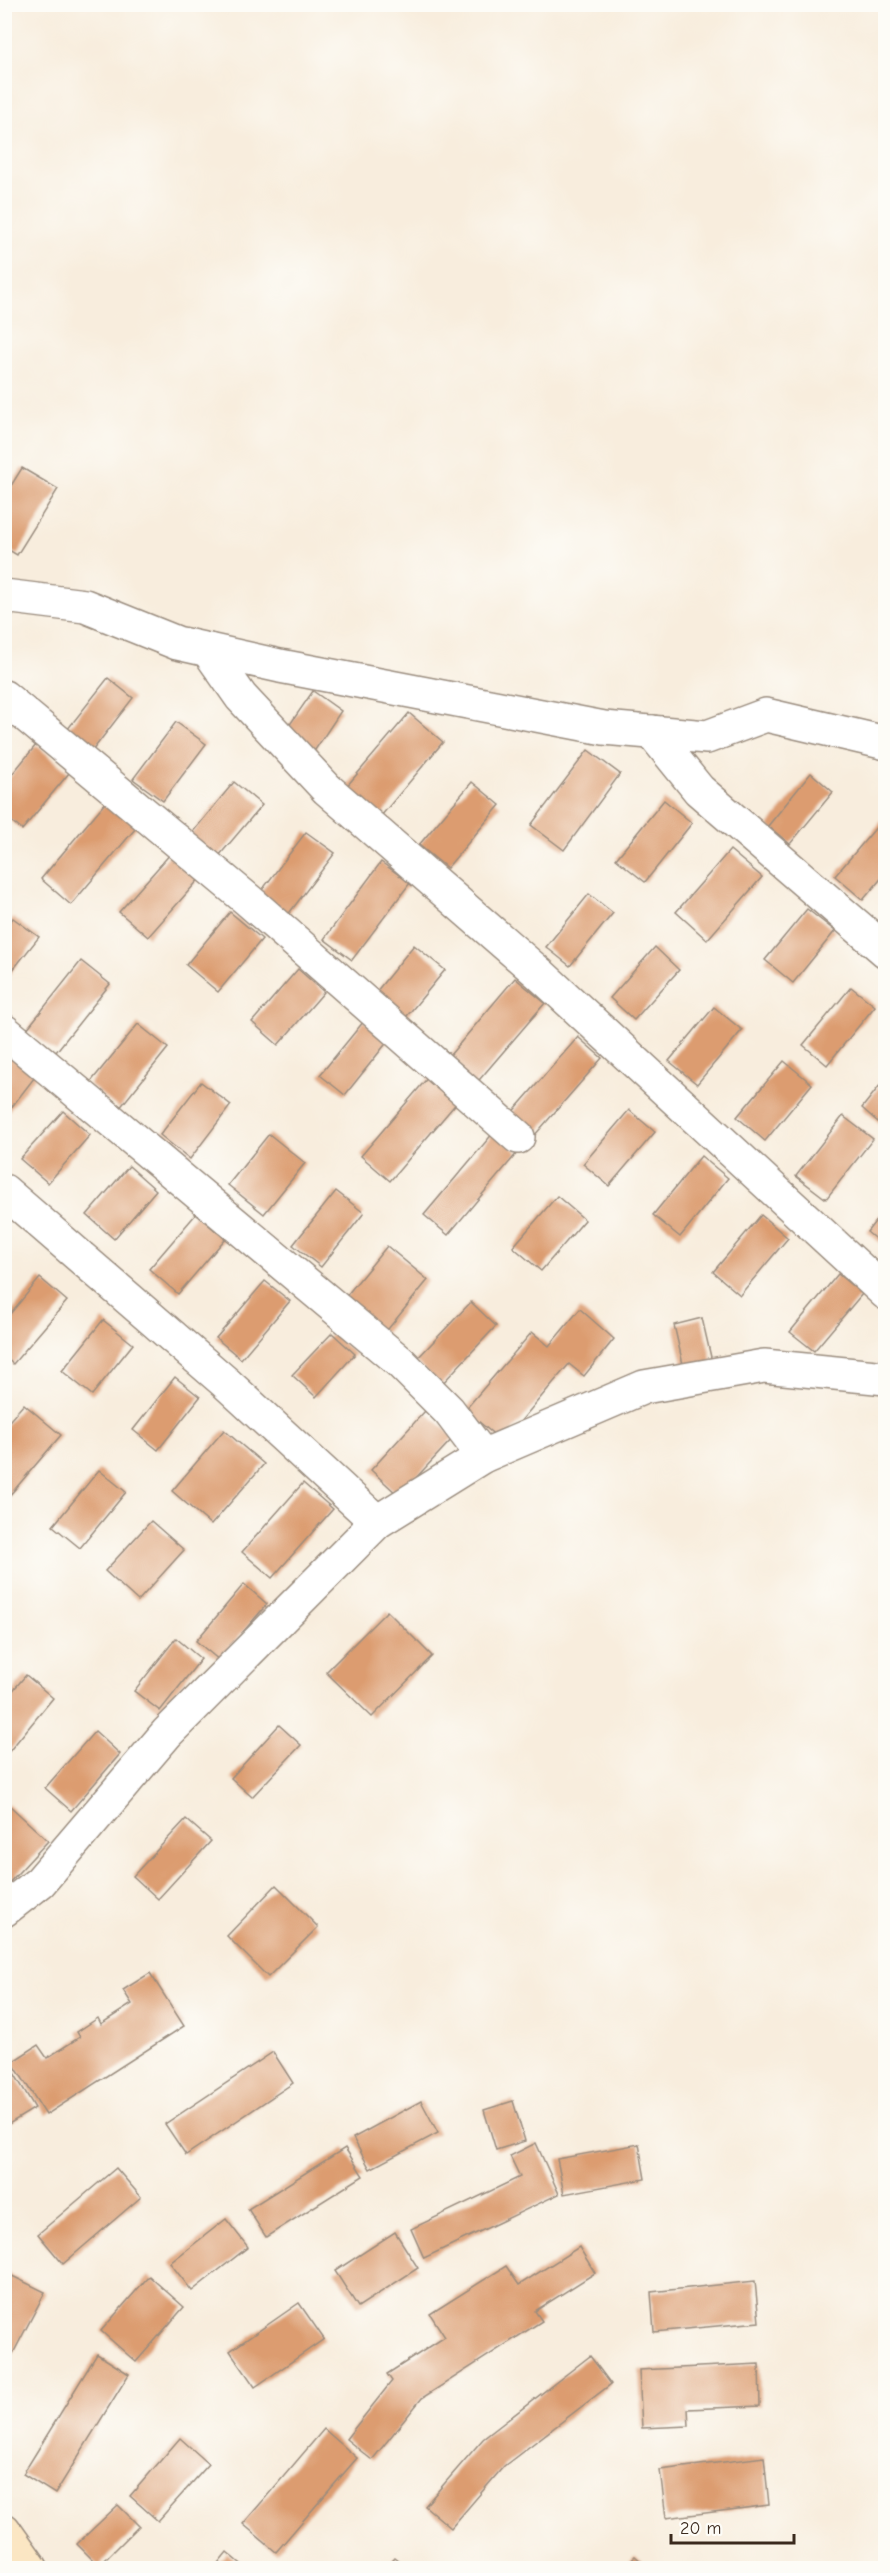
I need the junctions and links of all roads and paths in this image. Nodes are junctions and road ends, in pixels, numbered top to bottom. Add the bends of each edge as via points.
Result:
1 (4, 596) edge
2 (208, 650) junction
3 (4, 697) edge
4 (652, 732) junction
5 (885, 743) edge
6 (885, 951) edge
7 (4, 1031) edge
8 (518, 1137) dead end
9 (4, 1191) edge
10 (885, 1293) edge
11 (885, 1378) edge
12 (483, 1456) junction
13 (377, 1522) junction
14 (4, 1910) edge
15 (4, 2530) edge
16 (31, 2568) edge

1 - 2 street via 85,606
2 - 4 street via 604,728
2 - 10 street via 241,697 327,789 541,975
3 - 8 street via 248,900
4 - 5 street via 707,737 766,715
4 - 6 street via 699,790
7 - 12 street via 400,1362 449,1411
9 - 13 street via 225,1382
11 - 12 street via 764,1366 644,1387
12 - 13 street
13 - 14 street via 167,1732 40,1882
15 - 16 main road

